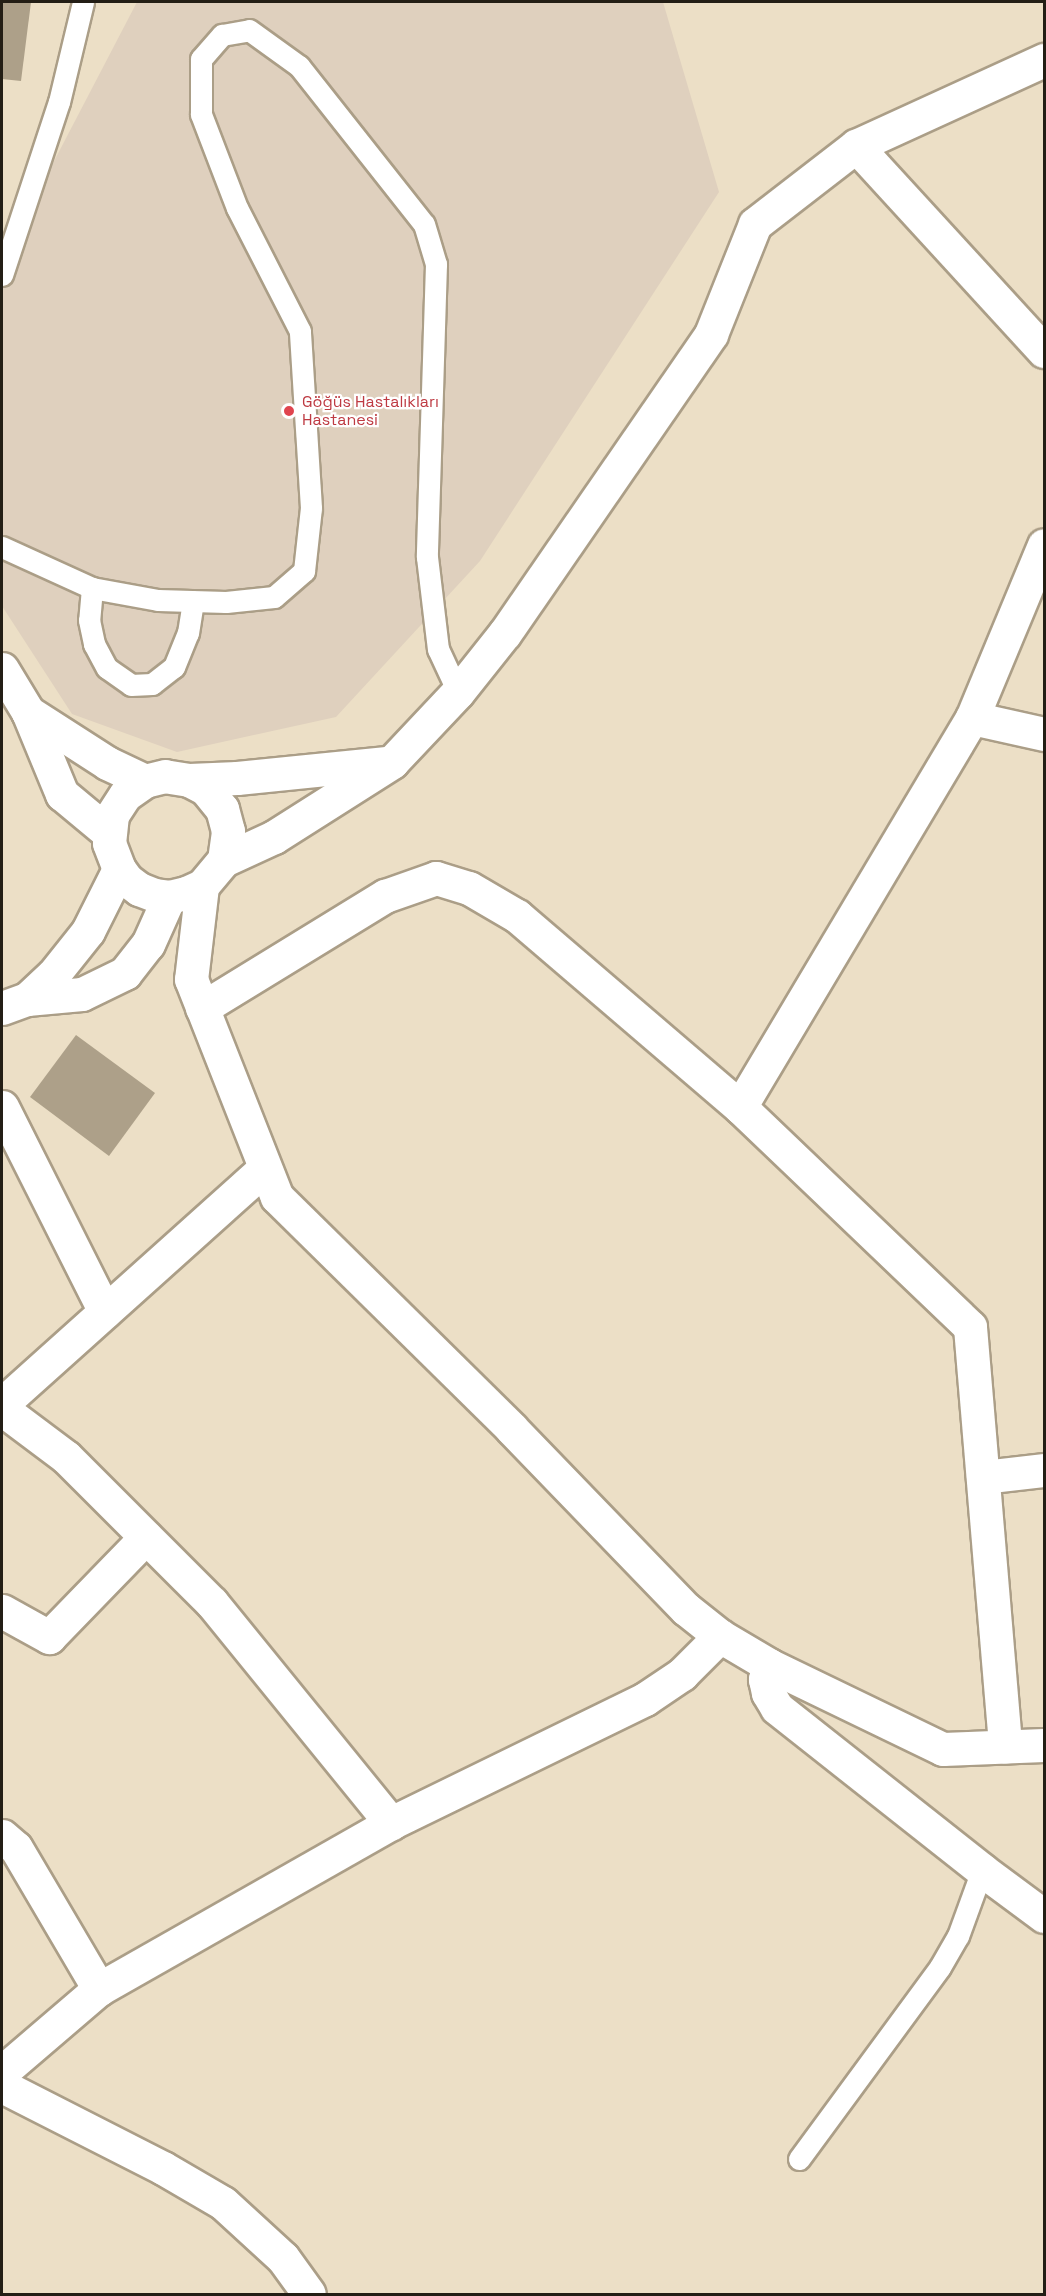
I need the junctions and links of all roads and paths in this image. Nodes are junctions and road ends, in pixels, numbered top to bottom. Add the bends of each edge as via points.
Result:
1 (83, 2) edge
2 (1044, 60) edge
3 (856, 146) junction
4 (2, 276) edge
5 (1044, 351) edge
6 (1044, 545) edge
7 (2, 547) edge
8 (92, 588) junction
9 (193, 601) junction
10 (2, 669) edge
11 (458, 692) junction
12 (28, 712) junction
13 (972, 718) junction
14 (1044, 734) edge
15 (392, 762) junction
16 (189, 780) junction
17 (144, 781) junction
18 (109, 833) junction
19 (224, 860) junction
20 (118, 869) junction
21 (202, 886) junction
22 (169, 897) junction
23 (14, 1004) edge
24 (202, 1008) junction
25 (2, 1107) edge
26 (740, 1107) junction
27 (265, 1168) junction
28 (105, 1312) junction
29 (2, 1404) edge
30 (1044, 1470) edge
31 (983, 1477) junction
32 (146, 1537) junction
33 (2, 1611) edge
34 (720, 1636) junction
35 (769, 1665) junction
36 (1044, 1745) edge
37 (1005, 1747) junction
38 (391, 1823) junction
39 (2, 1836) edge
40 (982, 1870) junction
41 (1044, 1916) edge
42 (99, 1989) junction
43 (2, 2073) edge
44 (2, 2086) edge
45 (799, 2159) dead end
46 (309, 2295) edge

1 - 4 lane via 58,102
2 - 3 street
3 - 5 street
3 - 11 street via 755,224 711,334 505,633
6 - 13 street
7 - 8 lane
8 - 9 lane via 158,600
8 - 9 lane via 89,620 94,644 107,668 131,685 152,684 174,667 188,633
9 - 11 lane via 274,597 304,571 311,508 300,331 237,208 201,114 201,59 222,34 249,30 299,66 424,224 436,264 427,557 438,649
10 - 12 street
11 - 15 street
12 - 17 street via 107,763
12 - 18 street via 62,794
13 - 14 street
13 - 26 street
15 - 16 street
15 - 19 street via 274,837
16 - 17 street via 165,776
16 - 19 street via 206,789 222,809 228,831
17 - 18 street via 125,795 112,815
18 - 20 street
19 - 21 street
20 - 22 street via 139,889
20 - 23 street via 88,931 53,975
21 - 22 street
21 - 24 street via 191,979
22 - 23 street via 148,944 125,973 82,994
24 - 26 street via 385,896 436,878 469,888 517,916
24 - 27 street
25 - 28 street
26 - 31 street via 970,1327
27 - 28 street
27 - 34 street via 277,1197 511,1428 686,1609
28 - 29 street
29 - 32 street via 66,1457
30 - 31 street
31 - 37 street
32 - 33 street via 49,1637
32 - 38 street via 212,1603
34 - 35 street
34 - 38 street via 682,1674 645,1699
35 - 37 street via 943,1749
35 - 40 street via 765,1679 777,1708
36 - 37 street
38 - 42 street
39 - 42 street via 16,1848
40 - 41 street
40 - 45 lane via 958,1936 940,1966
42 - 43 street
44 - 46 street via 223,2203 283,2258

